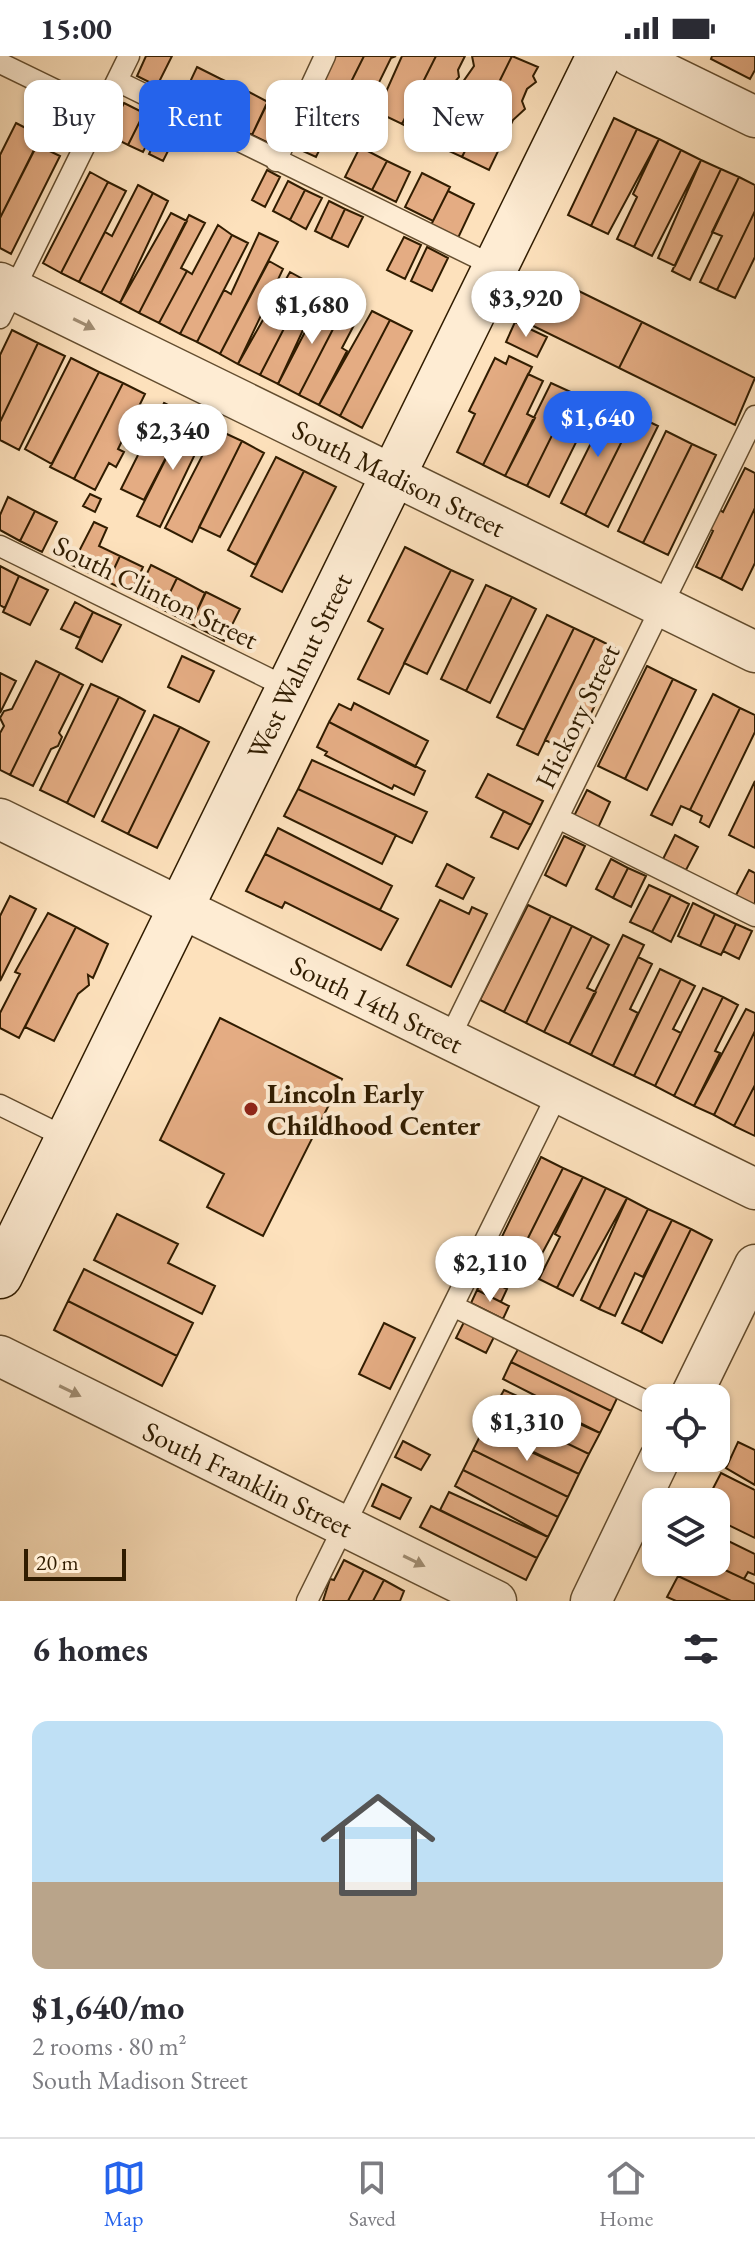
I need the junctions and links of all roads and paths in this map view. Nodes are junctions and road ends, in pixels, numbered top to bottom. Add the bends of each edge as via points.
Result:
1 (129, 56) edge
2 (325, 56) edge
3 (599, 56) edge
4 (630, 56) edge
5 (0, 63) edge
6 (35, 80) edge
7 (117, 80) edge
8 (123, 84) edge
9 (755, 117) edge
10 (80, 152) edge
11 (276, 161) junction
12 (496, 267) junction
13 (5, 297) edge
14 (755, 416) edge
15 (393, 475) junction
16 (0, 546) edge
17 (662, 607) junction
18 (755, 652) edge
19 (288, 688) junction
20 (558, 818) junction
21 (0, 819) edge
22 (181, 908) junction
23 (755, 916) edge
24 (449, 1039) junction
25 (558, 1093) junction
26 (0, 1105) edge
27 (67, 1138) junction
28 (755, 1189) edge
29 (755, 1265) edge
30 (0, 1276) edge
31 (453, 1306) junction
32 (0, 1356) edge
33 (697, 1384) edge
34 (642, 1399) edge
35 (653, 1472) edge
36 (344, 1527) junction
37 (307, 1601) edge
38 (496, 1601) edge
39 (591, 1601) edge

1 - 7 lane
2 - 11 lane
3 - 12 street, West Walnut Street
4 - 9 street
5 - 6 lane
8 - 11 lane
10 - 13 lane
11 - 12 lane
12 - 15 street, West Walnut Street
13 -> 15 street, South Madison Street
14 - 17 lane, Hickory Street
15 - 17 street, South Madison Street
15 - 19 street, West Walnut Street
16 - 19 lane, South Clinton Street
17 - 18 street, South Madison Street
17 - 20 lane, Hickory Street
19 - 22 street, West Walnut Street
20 - 23 lane
20 - 24 lane, Hickory Street
21 - 22 street, South 14th Street
22 - 24 street, South 14th Street
22 - 27 street, West Walnut Street
24 - 25 street, South 14th Street
25 - 28 street, South 14th Street
25 - 31 lane
26 - 27 lane
27 - 30 street, West Walnut Street
29 - 33 street
31 - 34 lane
31 - 36 lane
32 -> 36 street, South Franklin Street
35 - 39 street
36 - 37 lane
36 -> 38 street, South Franklin Street

